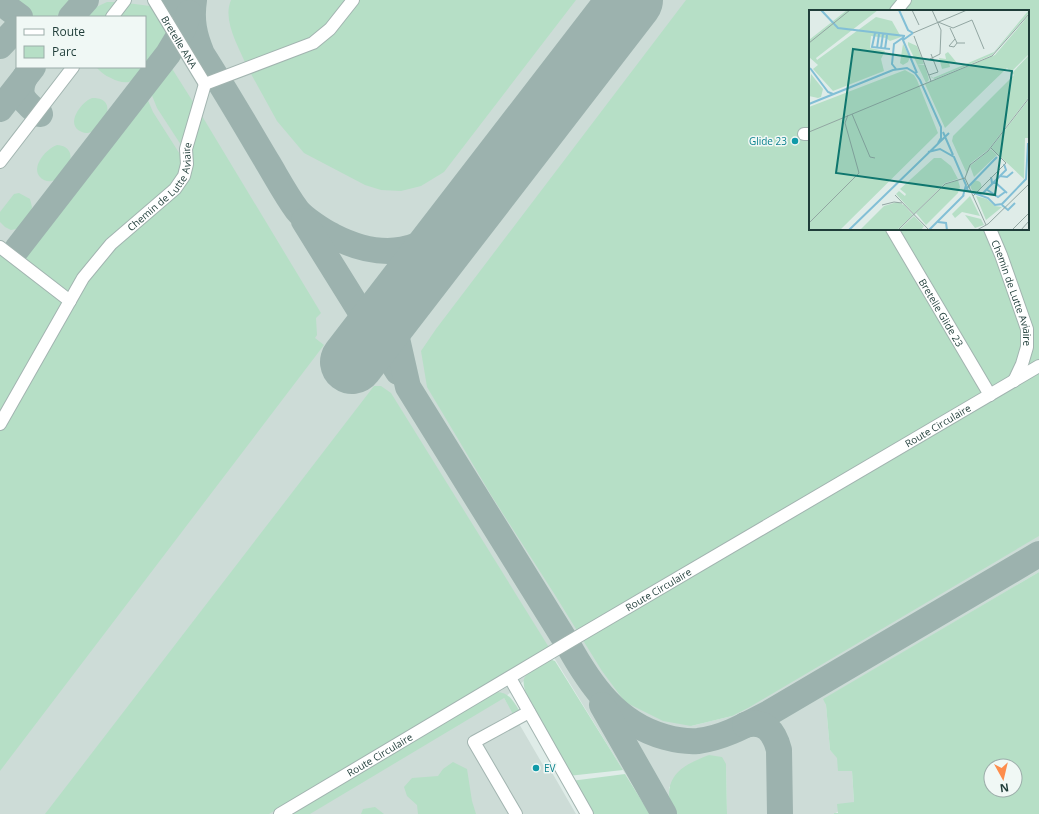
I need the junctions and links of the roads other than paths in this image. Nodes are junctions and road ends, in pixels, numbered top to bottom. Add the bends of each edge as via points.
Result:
1 (125, 0) edge
2 (154, 0) edge
3 (353, 0) edge
4 (905, 0) edge
5 (897, 10) edge
6 (113, 16) edge
7 (72, 68) edge
8 (205, 84) junction
9 (0, 162) edge
10 (893, 230) edge
11 (990, 230) edge
12 (0, 247) edge
13 (70, 301) junction
14 (1039, 366) edge
15 (1014, 381) junction
16 (990, 395) junction
17 (0, 424) edge
18 (510, 678) junction
19 (529, 712) junction
20 (280, 814) edge
21 (516, 814) edge
22 (587, 814) edge

1 - 6 lane
2 - 8 lane, Bretelle ANA
3 - 8 lane via 330,29 313,43
4 - 5 lane
7 - 9 lane
8 - 13 lane, Chemin de Lutte Aviaire via 186,149 187,164 184,176 175,189 111,244 83,278
10 - 16 lane, Bretelle Glide 23
11 - 15 lane, Chemin de Lutte Aviaire via 1027,329 1025,352
12 - 13 lane
13 - 17 lane, Chemin de Lutte Aviaire
14 - 15 lane, Route Circulaire
15 - 16 lane, Route Circulaire
16 - 18 lane, Route Circulaire
18 - 19 lane
18 - 20 lane, Route Circulaire
19 - 21 lane via 474,742
19 - 22 lane

